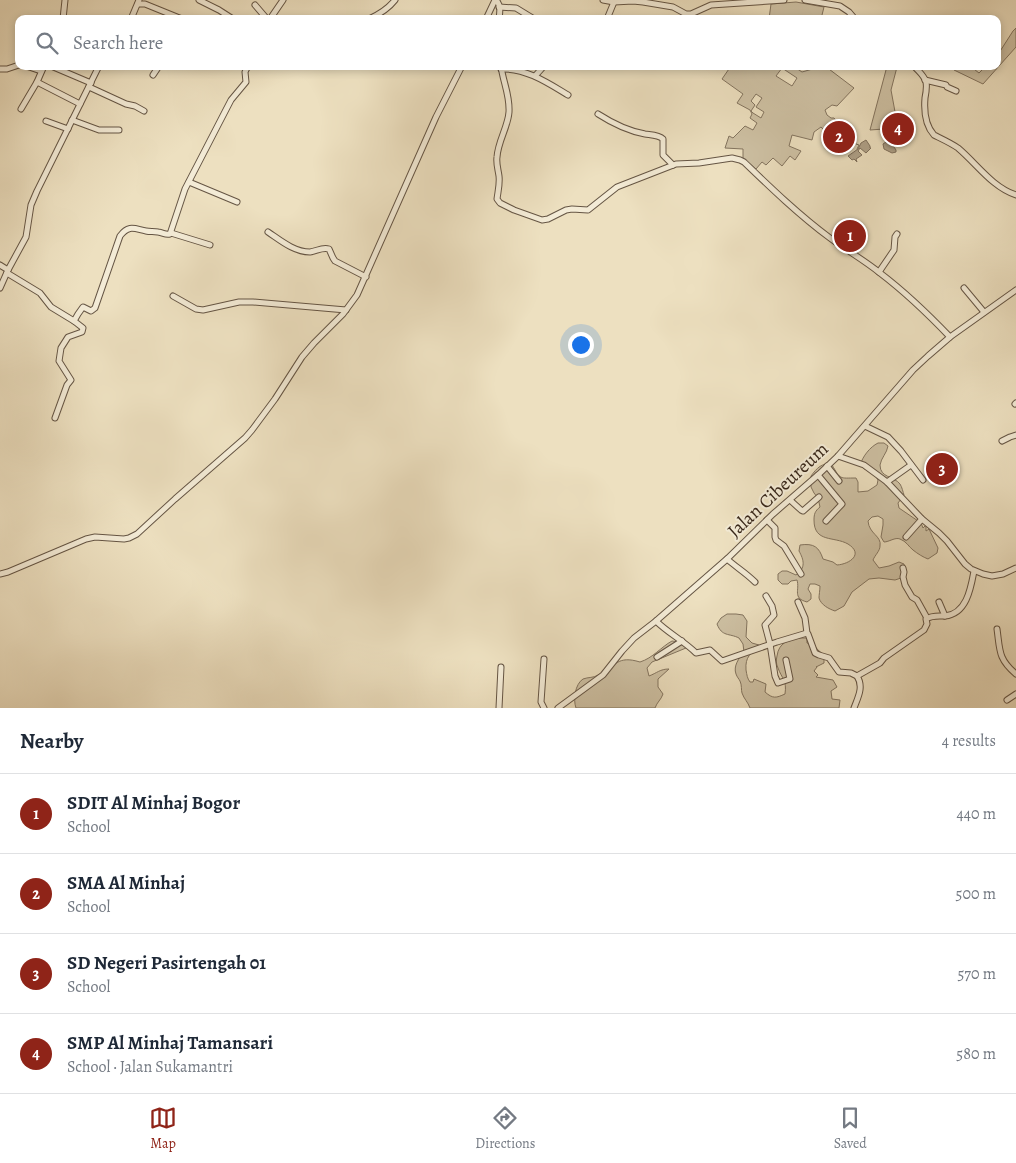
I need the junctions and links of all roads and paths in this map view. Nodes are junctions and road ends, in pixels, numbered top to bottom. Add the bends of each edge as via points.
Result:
1 (65, 0) edge
2 (199, 0) edge
3 (283, 0) edge
4 (396, 0) edge
5 (496, 0) edge
6 (603, 0) edge
7 (784, 0) edge
8 (805, 0) edge
9 (138, 2) edge
10 (614, 2) junction
11 (660, 2) edge
12 (712, 2) edge
13 (840, 3) edge
14 (256, 5) dead end
15 (499, 7) junction
16 (63, 15) edge
17 (133, 15) edge
18 (172, 15) edge
19 (227, 15) edge
20 (265, 15) edge
21 (272, 15) edge
22 (378, 15) edge
23 (488, 15) edge
24 (499, 15) edge
25 (527, 15) edge
26 (609, 15) edge
27 (852, 15) edge
28 (15, 66) edge
29 (0, 69) edge
30 (43, 70) edge
31 (59, 70) edge
32 (98, 70) edge
33 (156, 70) edge
34 (246, 70) edge
35 (460, 70) edge
36 (502, 70) edge
37 (512, 70) edge
38 (540, 70) edge
39 (918, 70) edge
40 (153, 75) dead end
41 (535, 76) junction
42 (925, 80) junction
43 (37, 82) junction
44 (90, 85) junction
45 (956, 91) dead end
46 (568, 95) dead end
47 (80, 104) junction
48 (21, 109) dead end
49 (144, 112) dead end
50 (598, 114) dead end
51 (72, 120) junction
52 (46, 121) dead end
53 (68, 129) junction
54 (119, 130) dead end
55 (673, 165) junction
56 (189, 182) junction
57 (1016, 195) edge
58 (237, 202) dead end
59 (171, 232) junction
60 (268, 232) dead end
61 (897, 234) dead end
62 (210, 245) dead end
63 (0, 265) edge
64 (7, 272) junction
65 (879, 272) junction
66 (366, 277) junction
67 (0, 288) edge
68 (964, 288) dead end
69 (1016, 290) edge
70 (173, 296) dead end
71 (346, 310) junction
72 (984, 312) junction
73 (74, 322) junction
74 (950, 337) junction
75 (55, 418) dead end
76 (865, 426) junction
77 (1016, 436) edge
78 (1002, 441) dead end
79 (838, 456) junction
80 (911, 465) junction
81 (827, 466) junction
82 (818, 475) junction
83 (923, 480) dead end
84 (839, 481) dead end
85 (887, 482) junction
86 (819, 497) dead end
87 (790, 500) junction
88 (922, 519) junction
89 (767, 520) junction
90 (826, 521) dead end
91 (906, 537) dead end
92 (728, 559) junction
93 (902, 568) dead end
94 (1016, 568) edge
95 (974, 571) junction
96 (0, 574) edge
97 (801, 574) dead end
98 (755, 582) dead end
99 (766, 596) dead end
100 (798, 602) dead end
101 (939, 602) dead end
102 (946, 616) junction
103 (928, 618) junction
104 (656, 622) junction
105 (997, 629) dead end
106 (807, 633) junction
107 (682, 640) junction
108 (770, 644) junction
109 (657, 657) dead end
110 (544, 659) dead end
111 (786, 660) dead end
112 (501, 667) dead end
113 (1016, 674) edge
114 (857, 676) junction
115 (1016, 694) edge
116 (1006, 700) dead end
117 (499, 708) edge
118 (544, 708) edge
119 (558, 708) edge
120 (854, 708) edge

1 - 16 street
2 - 19 street
3 - 21 street
4 - 22 street
5 - 15 street
5 - 23 street
6 - 10 street
7 - 12 street
8 - 13 street
9 - 17 street
9 - 18 street
10 - 11 street
10 - 26 street
11 - 12 street via 691,14
13 - 27 street
14 - 20 street
15 - 24 street
15 - 25 street via 516,8
28 - 29 street
30 - 43 street
31 - 44 street
32 - 44 street
33 - 40 street
34 - 56 street via 246,82 231,100
35 - 66 street
36 - 55 street via 509,110 496,164 500,178 497,199 500,203 539,219 566,210 588,210 617,187
37 - 41 street
38 - 41 street
39 - 42 street
41 - 46 street
42 - 45 street
42 - 57 street via 924,105 931,132 959,149 990,179
43 - 47 street
43 - 48 street
44 - 47 street
44 - 49 street
47 - 51 street
50 - 55 street via 622,127 661,136 664,139 663,155
51 - 53 street
51 - 54 street via 99,130
52 - 53 street
53 - 64 street via 36,191 26,236
55 - 65 street via 726,159 744,162 829,237
56 - 58 street
56 - 59 street
59 - 62 street
59 - 73 street via 167,235 136,228 126,230 120,236 95,308 91,311 83,306
60 - 66 street via 301,251 329,249 335,260
61 - 65 street via 894,250
63 - 64 street
64 - 67 street
64 - 73 street via 40,293 51,307
65 - 74 street
66 - 71 street
68 - 72 street
69 - 72 street, Jalan Cibeureum
70 - 71 street via 203,310 254,302
71 - 96 street via 302,357 275,400 245,438 137,534 129,538 86,539
72 - 74 street, Jalan Cibeureum
73 - 75 street via 83,328 82,332 68,337 61,348 60,361 71,380 66,385
74 - 76 street, Jalan Cibeureum via 913,370
76 - 79 street, Jalan Cibeureum
76 - 80 street via 888,437
77 - 78 street
79 - 81 street, Jalan Cibeureum
79 - 85 street via 864,465
80 - 83 street
80 - 85 street
81 - 82 street, Jalan Cibeureum
81 - 84 street
82 - 87 street, Jalan Cibeureum
82 - 90 street via 844,506
85 - 88 street
86 - 87 street via 803,510
87 - 89 street, Jalan Cibeureum
88 - 91 street
88 - 95 street
89 - 92 street, Jalan Cibeureum
89 - 97 street via 775,528 776,540 784,546
92 - 98 street
92 - 104 street, Jalan Cibeureum
93 - 103 street via 905,584
94 - 95 street via 998,575
95 - 102 street via 964,603
99 - 108 street via 774,616 765,624
100 - 106 street
101 - 102 street
102 - 103 street
103 - 114 street via 920,633
104 - 107 street
104 - 119 street, Jalan Cibeureum via 628,644 603,675
105 - 113 street via 1002,657
106 - 108 street
106 - 114 street via 817,654 830,659 839,672
107 - 108 street via 696,654 710,650 722,661
107 - 109 street
108 - 111 street via 778,683 790,679
110 - 118 street via 541,702
112 - 117 street
114 - 120 street via 860,692
115 - 116 street

